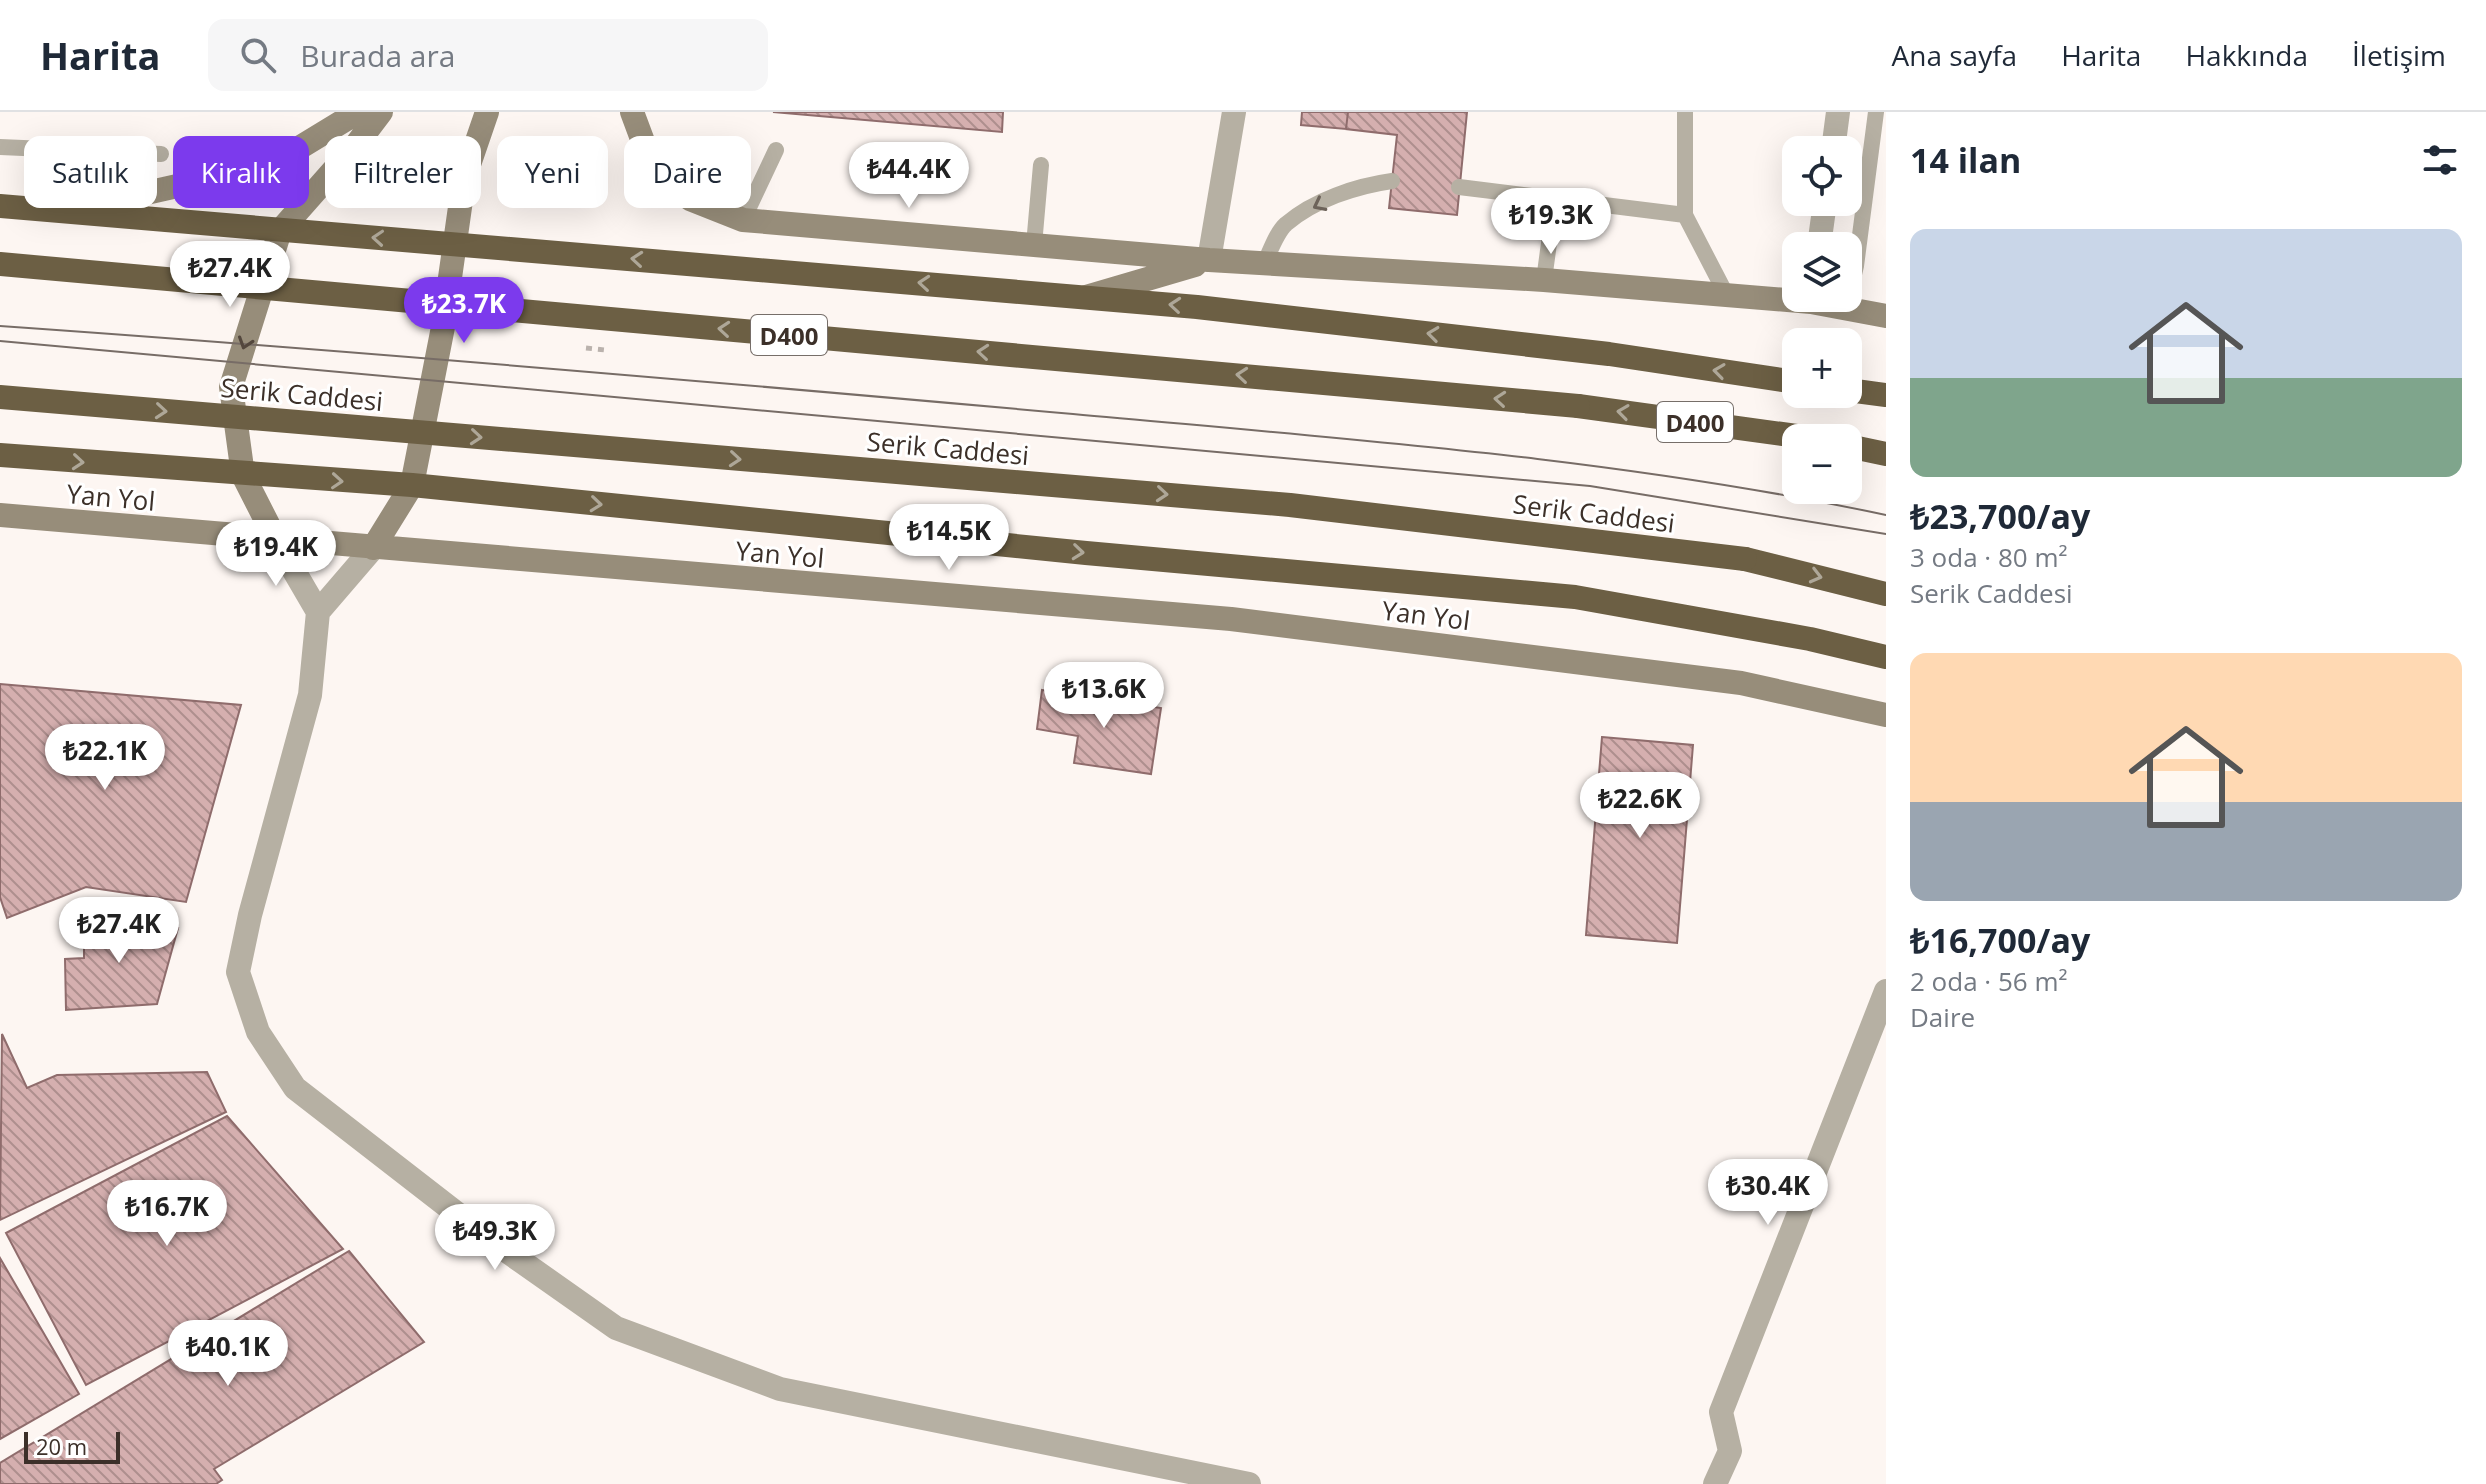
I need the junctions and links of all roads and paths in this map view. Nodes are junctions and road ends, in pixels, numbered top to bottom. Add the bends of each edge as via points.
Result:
1 (358, 112) edge
2 (381, 112) edge
3 (487, 112) edge
4 (632, 112) edge
5 (1234, 112) edge
6 (1685, 112) edge
7 (1838, 112) edge
8 (1876, 112) edge
9 (1835, 136) edge
10 (0, 147) edge
11 (776, 150) dead end
12 (161, 154) dead end
13 (1041, 165) dead end
14 (1392, 181) dead end
15 (1459, 187) dead end
16 (1555, 199) junction
17 (0, 206) edge
18 (65, 212) junction
19 (1685, 215) junction
20 (743, 220) junction
21 (280, 231) junction
22 (1860, 232) edge
23 (455, 244) junction
24 (1034, 245) junction
25 (1209, 260) junction
26 (0, 264) edge
27 (1264, 264) junction
28 (1544, 280) junction
29 (1727, 296) junction
30 (1086, 297) junction
31 (1782, 299) edge
32 (1862, 311) edge
33 (1886, 316) edge
34 (1782, 380) edge
35 (1862, 392) edge
36 (1886, 395) edge
37 (0, 397) edge
38 (1782, 434) edge
39 (1862, 449) edge
40 (1886, 454) edge
41 (0, 455) edge
42 (243, 475) junction
43 (412, 485) junction
44 (0, 515) edge
45 (276, 540) junction
46 (373, 548) junction
47 (1886, 594) edge
48 (318, 612) junction
49 (1886, 657) edge
50 (1886, 715) edge
51 (1886, 991) edge
52 (1249, 1484) edge
53 (1715, 1484) edge

1 - 18 street via 294,151 195,182
2 - 21 street
3 - 23 street via 464,179
4 - 20 street via 651,163 690,199
5 - 25 street
6 - 19 lane
7 - 9 street
8 - 22 lane
10 - 12 lane
11 - 20 lane
13 - 24 lane
14 -> 27 lane via 1321,202 1283,226
15 - 16 lane
16 - 19 lane
16 - 28 lane
17 - 18 highway
18 - 21 highway
19 - 29 lane
20 - 24 street
23 -> 21 highway
21 -> 42 street via 231,387
30 -> 23 highway
23 - 43 street
24 - 25 street
25 - 27 street
25 - 30 street
38 -> 26 highway, D400, bridge via 1578,406
27 - 28 street
28 - 29 street
29 - 31 street
34 -> 30 highway via 1609,354
32 - 33 street
35 - 36 highway
37 -> 47 highway, Serik Caddesi, bridge via 1290,505 1745,559
39 - 40 highway
41 -> 42 highway
42 -> 43 highway
42 - 45 street
43 - 46 street
43 -> 49 highway via 1575,597
44 - 45 street, Yan Yol
45 - 46 street, Yan Yol
45 - 48 street
46 - 48 street
46 - 50 street, Yan Yol via 1231,619 1741,683
48 - 52 street via 310,695 238,972 258,1032 295,1088 491,1240 616,1328 780,1389
51 - 53 street via 1721,1412 1730,1451

